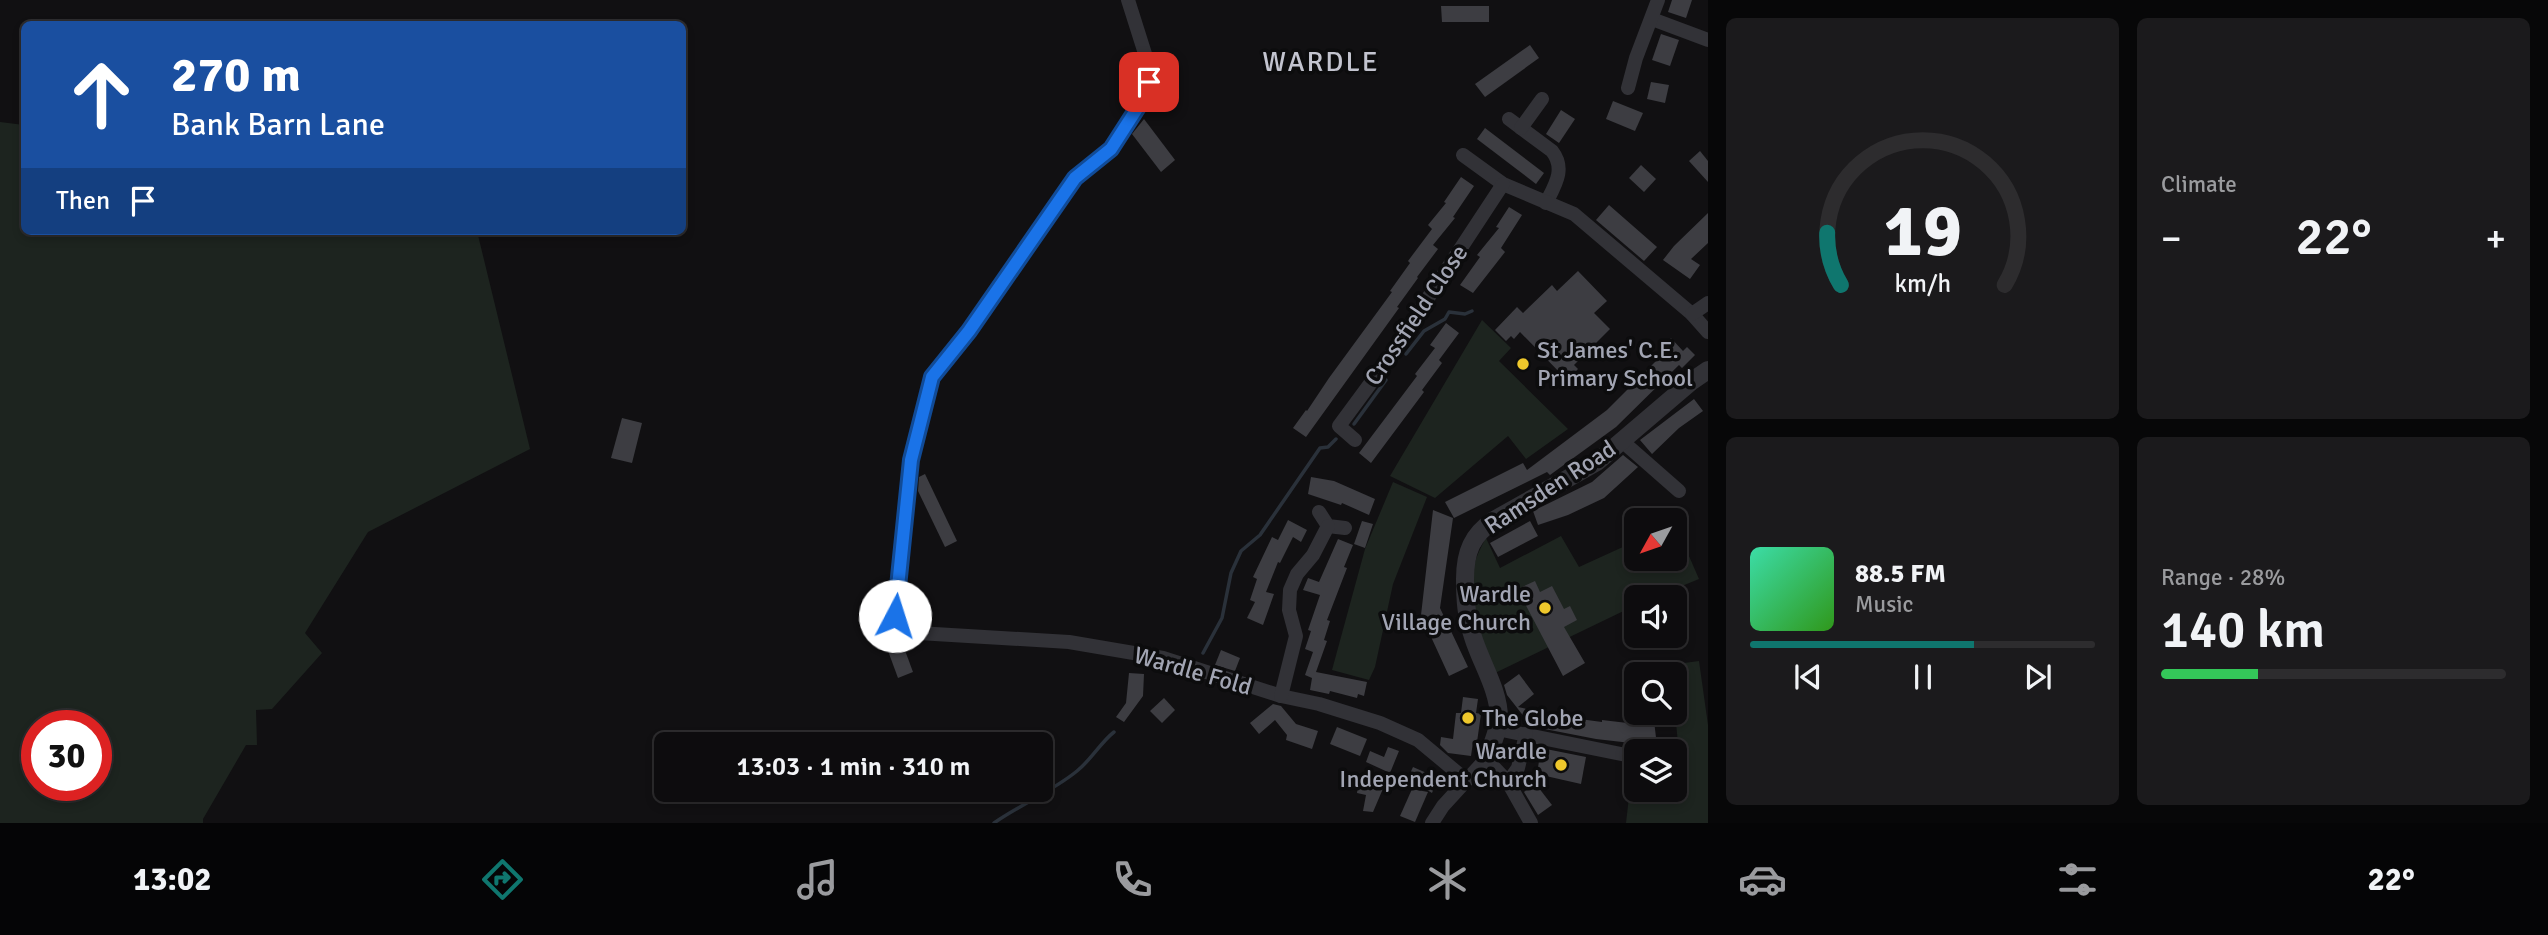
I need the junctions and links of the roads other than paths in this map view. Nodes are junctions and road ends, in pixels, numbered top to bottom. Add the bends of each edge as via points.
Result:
1 (1128, 0) edge
2 (1658, 0) edge
3 (1652, 19) junction
4 (1708, 40) edge
5 (1628, 88) dead end
6 (1542, 99) dead end
7 (1463, 155) dead end
8 (1503, 184) junction
9 (1546, 202) junction
10 (1708, 303) edge
11 (1692, 314) junction
12 (1708, 332) edge
13 (1707, 373) edge
14 (1355, 440) dead end
15 (1622, 441) junction
16 (1679, 491) dead end
17 (1319, 512) dead end
18 (1328, 526) junction
19 (1345, 528) dead end
20 (1281, 696) junction
21 (1497, 729) junction
22 (1525, 734) junction
23 (1624, 755) edge
24 (1486, 759) junction
25 (1466, 780) junction
26 (1508, 782) junction
27 (1432, 823) edge
28 (1531, 823) edge

1 - 20 street, Wardle Fold via 1147,61 1149,90 1111,149 1075,178 932,377 911,460 895,616 900,627 918,633 1069,642 1163,658
2 - 3 street
3 - 4 street
3 - 5 street
6 - 9 street via 1515,123 1557,157 1560,171
7 - 8 street
8 - 9 street
8 - 14 street, Crossfield Close via 1339,426
9 - 11 street via 1574,214
10 - 11 street
11 - 12 street
13 - 15 street, Ramsden Road
15 - 16 street
15 - 21 street, Ramsden Road via 1597,462 1494,520 1480,530 1471,545 1465,566 1464,606 1497,704
17 - 18 street
18 - 19 street
18 - 20 street via 1290,590 1289,610 1296,636
20 - 25 street, Wardle Fold via 1359,715 1403,733
21 - 22 street
21 - 24 street, Ramsden Road
22 - 23 street
22 - 26 street via 1518,768
24 - 25 street, Ramsden Road
24 - 26 street
25 - 27 street, Ramsden Road
26 - 28 street

